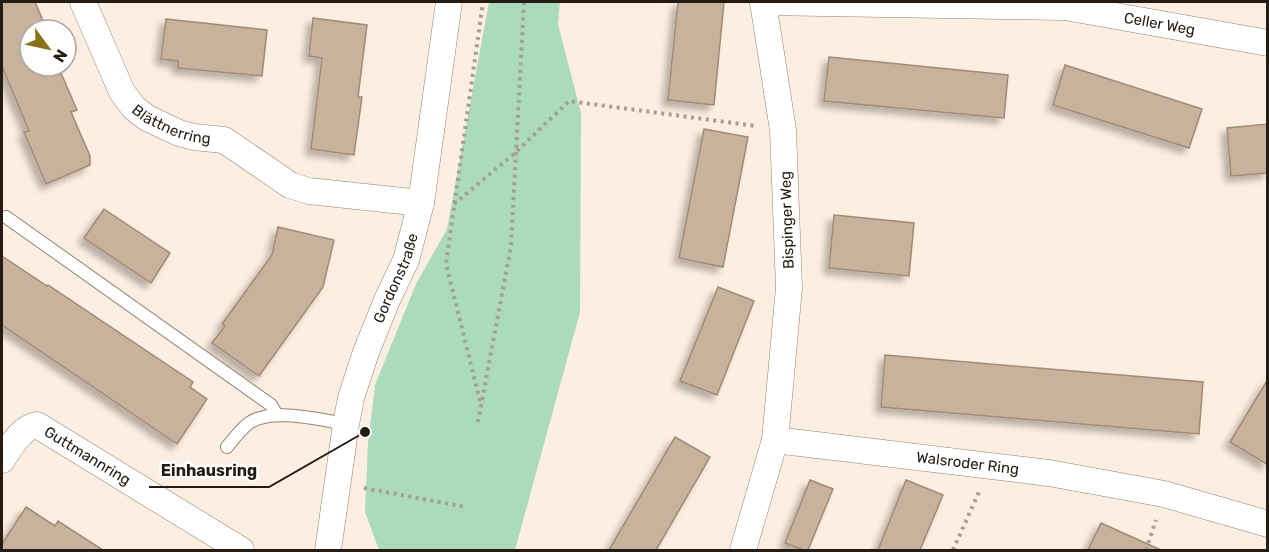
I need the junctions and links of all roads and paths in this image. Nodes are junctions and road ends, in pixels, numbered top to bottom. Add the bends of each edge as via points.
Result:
1 (83, 2) edge
2 (449, 2) edge
3 (483, 2) edge
4 (524, 2) edge
5 (764, 2) edge
6 (1268, 43) edge
7 (783, 130) junction
8 (515, 153) junction
9 (421, 203) junction
10 (453, 204) junction
11 (6, 217) dead end
12 (481, 405) junction
13 (277, 416) junction
14 (478, 423) dead end
15 (346, 424) junction
16 (776, 440) junction
17 (227, 447) dead end
18 (2, 460) edge
19 (990, 466) junction
20 (338, 483) junction
21 (466, 507) dead end
22 (1268, 524) edge
23 (241, 550) edge
24 (328, 550) edge
25 (743, 550) edge
26 (953, 550) edge

1 - 9 street, Blättnerring via 122,92 147,118 178,133 224,140 290,185 309,191
2 - 9 street, Gordonstraße
3 - 10 path
4 - 8 path
5 - 6 street, Celler Weg via 1065,7
5 - 7 street, Bispinger Weg
7 - 8 path via 570,101
7 - 16 street, Bispinger Weg via 789,288
8 - 10 path
8 - 12 path via 511,246
9 - 15 street, Gordonstraße via 406,260 366,352
10 - 12 path via 446,264
11 - 13 lane via 271,405
12 - 14 path
13 - 15 lane
13 - 17 lane via 251,422
15 - 20 street, Gordonstraße
16 - 19 street, Walsroder Ring
16 - 25 street
18 - 23 street, Guttmannring via 22,432 37,425
19 - 22 street, Walsroder Ring via 1164,494
19 - 26 path
20 - 21 path
20 - 24 street, Gordonstraße

